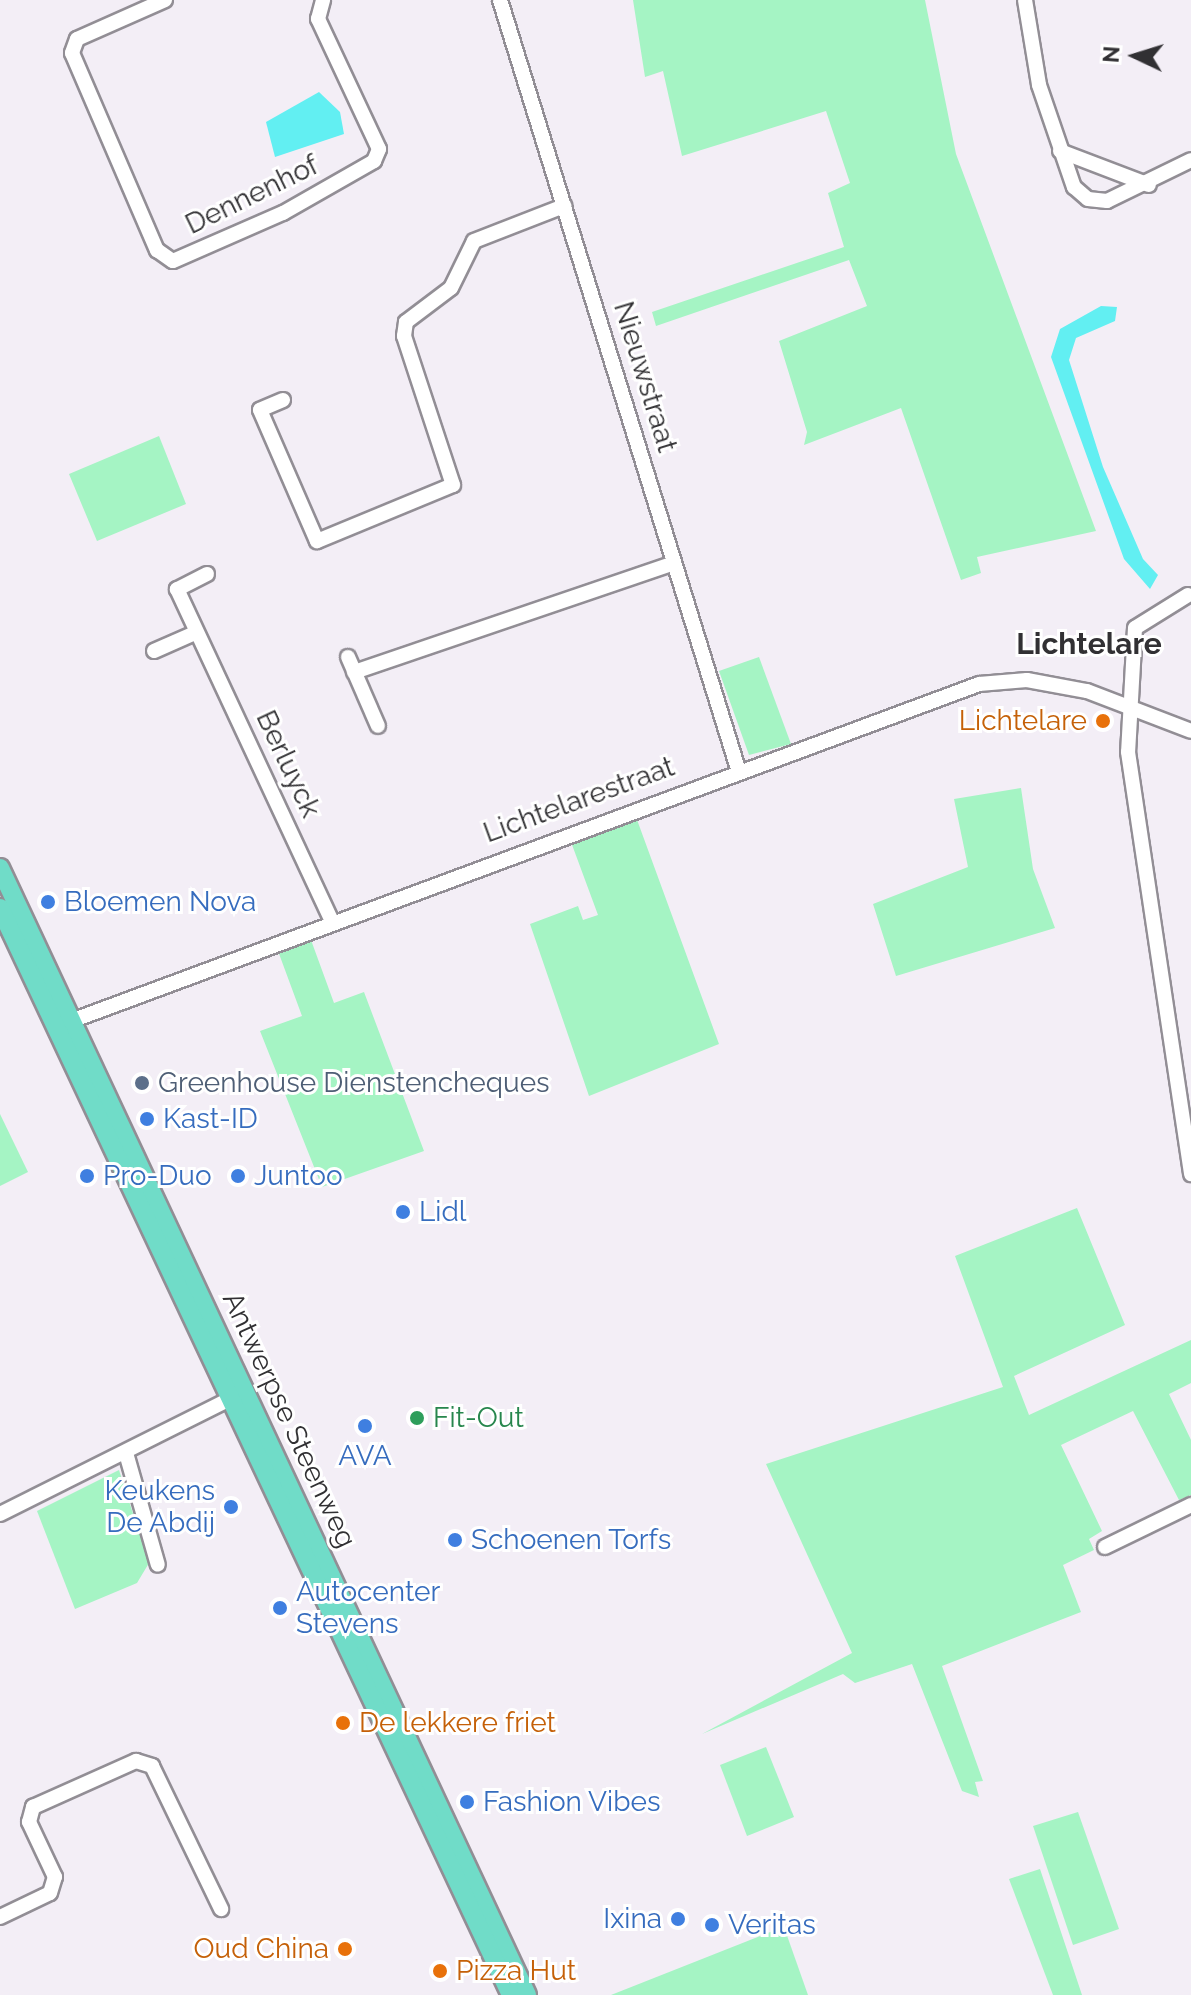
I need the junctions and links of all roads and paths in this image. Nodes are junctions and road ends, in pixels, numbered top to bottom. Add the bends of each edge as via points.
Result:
1 (165, 0) edge
2 (323, 0) edge
3 (500, 0) edge
4 (1025, 0) edge
5 (1060, 151) junction
6 (1191, 160) edge
7 (1149, 185) junction
8 (564, 206) junction
9 (283, 400) dead end
10 (674, 563) junction
11 (207, 574) dead end
12 (1188, 595) dead end
13 (195, 633) junction
14 (154, 651) dead end
15 (348, 657) dead end
16 (354, 672) junction
17 (1129, 706) junction
18 (378, 726) dead end
19 (1191, 731) edge
20 (738, 769) junction
21 (0, 868) edge
22 (0, 908) edge
23 (331, 919) junction
24 (63, 1024) junction
25 (1191, 1174) edge
26 (238, 1395) junction
27 (126, 1453) junction
28 (1191, 1505) edge
29 (0, 1514) edge
30 (1105, 1547) dead end
31 (158, 1565) dead end
32 (221, 1909) dead end
33 (0, 1917) edge
34 (511, 1995) edge
35 (527, 1995) edge

1 - 2 street, Dennenhof via 77,39 72,53 157,250 173,261 283,213 374,161 379,149 318,19
3 - 8 street, Nieuwstraat
4 - 5 street
5 - 7 street
5 - 7 street via 1074,187 1088,199 1107,201
6 - 7 street
8 - 9 street via 474,241 451,288 406,322 404,336 453,485 317,541 260,410
8 - 10 street, Nieuwstraat
10 - 16 street
10 - 20 street, Nieuwstraat
11 - 13 street, Berluyck via 177,589
12 - 17 street via 1135,628
13 - 14 street
13 - 23 street, Berluyck
15 - 16 street
16 - 18 street
17 - 19 street, Lichtelarestraat
17 - 20 street, Lichtelarestraat via 1087,691 1004,679
17 - 25 street via 1133,801
20 - 23 street, Lichtelarestraat
21 - 24 main road, Antwerpse Steenweg
22 - 24 main road, Antwerpse Steenweg
23 - 24 street, Lichtelarestraat
24 - 26 main road, Antwerpse Steenweg
26 - 27 street
26 - 34 main road, Antwerpse Steenweg
26 - 35 main road, Antwerpse Steenweg
27 - 29 street
27 - 31 street
28 - 30 street
32 - 33 street via 152,1766 136,1761 33,1807 29,1822 55,1877 50,1893

